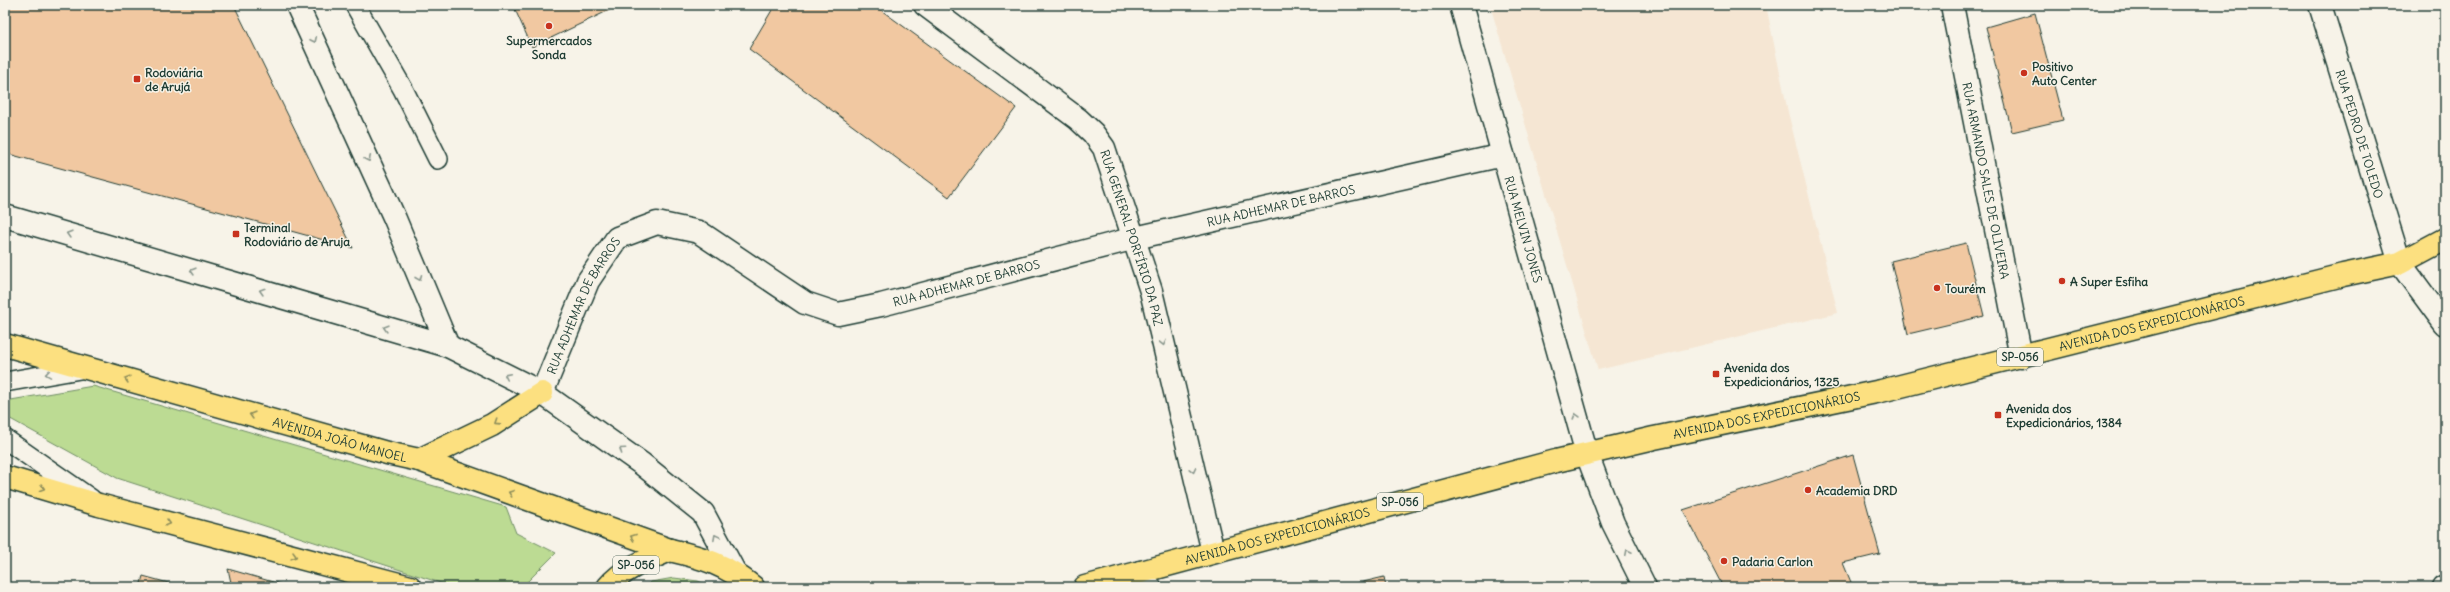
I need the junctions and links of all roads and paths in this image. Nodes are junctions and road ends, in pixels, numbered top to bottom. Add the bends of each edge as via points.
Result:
1 (297, 5) edge
2 (355, 5) edge
3 (925, 5) edge
4 (1461, 5) edge
5 (1952, 5) edge
6 (2320, 5) edge
7 (1503, 155) junction
8 (438, 159) dead end
9 (5, 216) edge
10 (1135, 238) junction
11 (2445, 239) edge
12 (2400, 263) junction
13 (2445, 324) edge
14 (5, 345) edge
15 (448, 346) junction
16 (2021, 357) junction
17 (87, 368) junction
18 (5, 382) edge
19 (542, 393) junction
20 (5, 439) edge
21 (1587, 454) junction
22 (419, 460) junction
23 (5, 477) edge
24 (99, 505) junction
25 (670, 550) junction
26 (1213, 552) junction
27 (734, 571) junction
28 (1145, 579) edge
29 (410, 587) edge
30 (608, 587) edge
31 (753, 587) edge
32 (1085, 587) edge
33 (1645, 587) edge

1 -> 15 street via 395,219
2 - 8 lane via 403,89
3 - 10 street, RUA GENERAL PORFÍRIO DA PAZ via 1093,132 1104,148
4 - 7 street, RUA MELVIN JONES
5 - 16 street, RUA ARMANDO SALES DE OLIVEIRA
6 - 12 street, RUA PEDRO DE TOLEDO
7 - 10 street, RUA ADHEMAR DE BARROS
21 -> 7 street, RUA MELVIN JONES
15 -> 9 street
10 - 19 street, RUA ADHEMAR DE BARROS via 838,314 805,303 699,232 657,223 617,238 588,281
10 -> 26 street, RUA GENERAL PORFÍRIO DA PAZ via 1151,291
11 - 12 main road, AVENIDA DOS EXPEDICIONÁRIOS / SP-056
12 - 13 street, RUA PEDRO DE TOLEDO
12 - 16 main road, AVENIDA DOS EXPEDICIONÁRIOS / SP-056 via 2343,275
14 - 17 main road, AVENIDA JOÃO MANOEL
19 -> 15 street
16 - 21 main road, AVENIDA DOS EXPEDICIONÁRIOS / SP-056 via 1881,391
17 -> 18 lane
22 -> 17 main road, AVENIDA JOÃO MANOEL via 387,454
19 -> 22 main road via 492,425
27 -> 19 street via 703,513 642,464
20 - 24 lane
21 - 26 main road, AVENIDA DOS EXPEDICIONÁRIOS / SP-056
33 -> 21 street, RUA MELVIN JONES via 1613,523
25 -> 22 main road, AVENIDA JOÃO MANOEL
23 -> 24 main road
24 -> 29 main road
25 - 27 main road, SP-056 via 701,557
25 - 30 main road, SP-056 via 634,566 617,577
26 - 28 main road, AVENIDA DOS EXPEDICIONÁRIOS / SP-056
27 - 31 main road, SP-056
28 - 32 main road, AVENIDA DOS EXPEDICIONÁRIOS / SP-056

